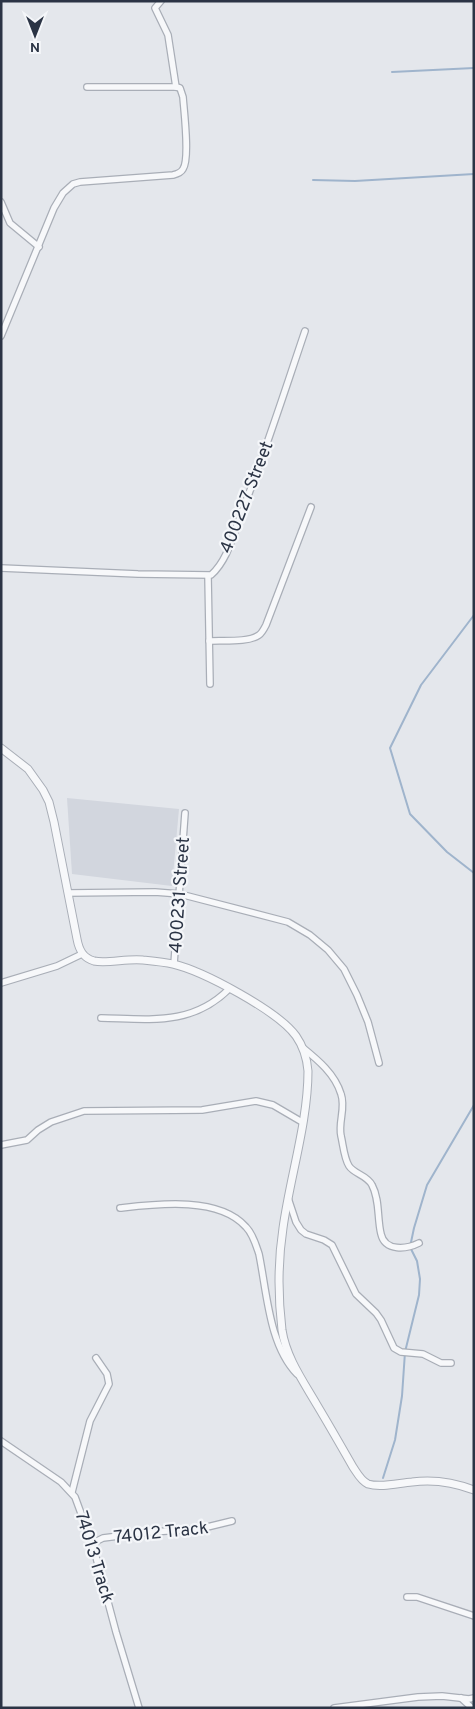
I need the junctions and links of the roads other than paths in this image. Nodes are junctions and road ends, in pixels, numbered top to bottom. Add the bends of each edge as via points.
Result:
1 (161, 1) edge
2 (87, 87) dead end
3 (176, 87) junction
4 (1, 202) edge
5 (39, 247) junction
6 (306, 331) dead end
7 (1, 336) edge
8 (311, 507) dead end
9 (1, 568) edge
10 (208, 576) junction
11 (209, 641) junction
12 (210, 684) dead end
13 (1, 748) edge
14 (185, 813) dead end
15 (68, 893) junction
16 (180, 894) junction
17 (82, 954) junction
18 (174, 964) junction
19 (1, 983) edge
20 (229, 989) junction
21 (101, 1018) dead end
22 (302, 1048) junction
23 (379, 1063) dead end
24 (302, 1122) junction
25 (1, 1145) edge
26 (288, 1198) junction
27 (120, 1208) dead end
28 (419, 1243) dead end
29 (96, 1358) dead end
30 (451, 1364) dead end
31 (300, 1377) junction
32 (1, 1441) edge
33 (474, 1490) edge
34 (72, 1492) junction
35 (232, 1521) dead end
36 (93, 1546) junction
37 (407, 1597) dead end
38 (474, 1616) edge
39 (459, 1697) junction
40 (474, 1698) edge
41 (140, 1708) edge
42 (334, 1708) edge
43 (472, 1708) edge

1 - 3 street via 155,8 168,35
2 - 3 street
3 - 5 street via 184,97 186,163 182,172 173,176 73,184 54,208
4 - 5 street via 10,223
5 - 7 street
6 - 10 street, 400227 Street via 232,539 219,566
8 - 11 street via 266,625 259,635
9 - 10 street
10 - 11 street
11 - 12 street
13 - 15 street via 28,769 49,802
14 - 16 street, 400231 Street via 187,827
15 - 16 street
15 - 17 street
16 - 18 street, 400231 Street
16 - 23 street via 288,922 328,950 344,969 357,995
17 - 18 street via 94,961 142,960
17 - 19 street via 57,966
18 - 20 street
20 - 21 street via 211,1005 175,1018
20 - 22 street via 279,1020 297,1037
22 - 24 street via 308,1070
22 - 28 street via 329,1072 339,1088 343,1100 340,1128 348,1165 371,1183 382,1237 396,1248
24 - 25 street via 273,1105 256,1100 202,1110 84,1110 52,1122 27,1140
24 - 26 street
26 - 30 street via 298,1227 332,1245 356,1294 381,1320 394,1348
26 - 31 street via 279,1263 282,1330
27 - 31 street via 168,1204 207,1207 234,1216 246,1226 259,1254 280,1349
29 - 34 street via 107,1374 108,1384 90,1421
31 - 33 street via 357,1474 366,1483 384,1485 436,1481
32 - 34 street, 74013 Track
34 - 36 street, 74013 Track
35 - 36 street, 74012 Track via 199,1530 103,1538
36 - 41 street, 74013 Track
37 - 38 street
39 - 40 street
39 - 42 street via 418,1697
39 - 43 street

